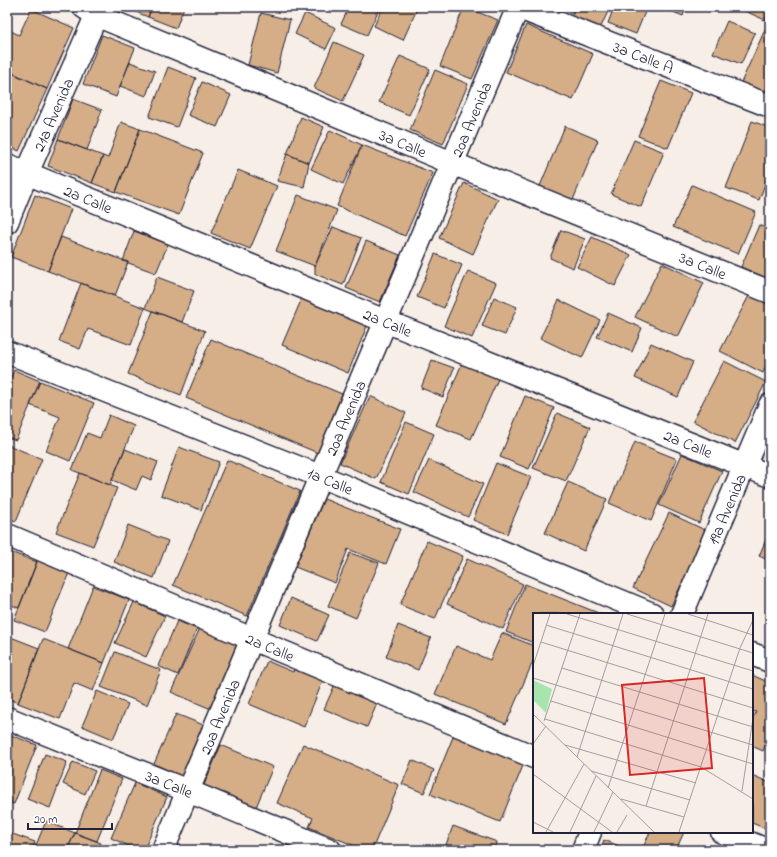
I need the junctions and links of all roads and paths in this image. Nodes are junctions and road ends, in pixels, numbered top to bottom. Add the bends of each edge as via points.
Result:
1 (518, 7) edge
2 (93, 10) edge
3 (770, 106) edge
4 (452, 163) junction
5 (7, 165) edge
6 (27, 173) junction
7 (7, 222) edge
8 (770, 292) edge
9 (386, 321) junction
10 (7, 352) edge
11 (770, 405) edge
12 (744, 466) junction
13 (320, 476) junction
14 (770, 476) edge
15 (7, 535) edge
16 (650, 613) edge
17 (682, 613) edge
18 (252, 639) junction
19 (753, 654) edge
20 (770, 661) edge
21 (7, 718) edge
22 (533, 757) edge
23 (188, 791) junction
24 (590, 833) edge
25 (724, 833) edge
26 (163, 850) edge
27 (330, 850) edge
28 (583, 850) edge
29 (767, 850) edge

1 - 3 street, 3a Calle A
1 - 4 street, 20a Avenida
2 - 4 street, 3a Calle
2 - 6 street, 21a Avenida
4 - 8 street, 3a Calle
4 - 9 street, 20a Avenida
5 - 6 street, 2a Calle
6 - 7 street, 21a Avenida
6 - 9 street, 2a Calle
9 - 12 street, 2a Calle
9 - 13 street, 20a Avenida
10 - 13 street, 1a Calle
11 - 12 street, 19a Avenida
12 - 14 street, 2a Calle
12 - 17 street, 19a Avenida
13 - 16 street, 1a Calle
13 - 18 street, 20a Avenida
15 - 18 street, 2a Calle
18 - 22 street, 2a Calle
18 - 23 street, 20a Avenida
19 - 20 street
21 - 23 street, 3a Calle
23 - 26 street, 20a Avenida
23 - 27 street, 3a Calle
24 - 28 street
25 - 29 street

